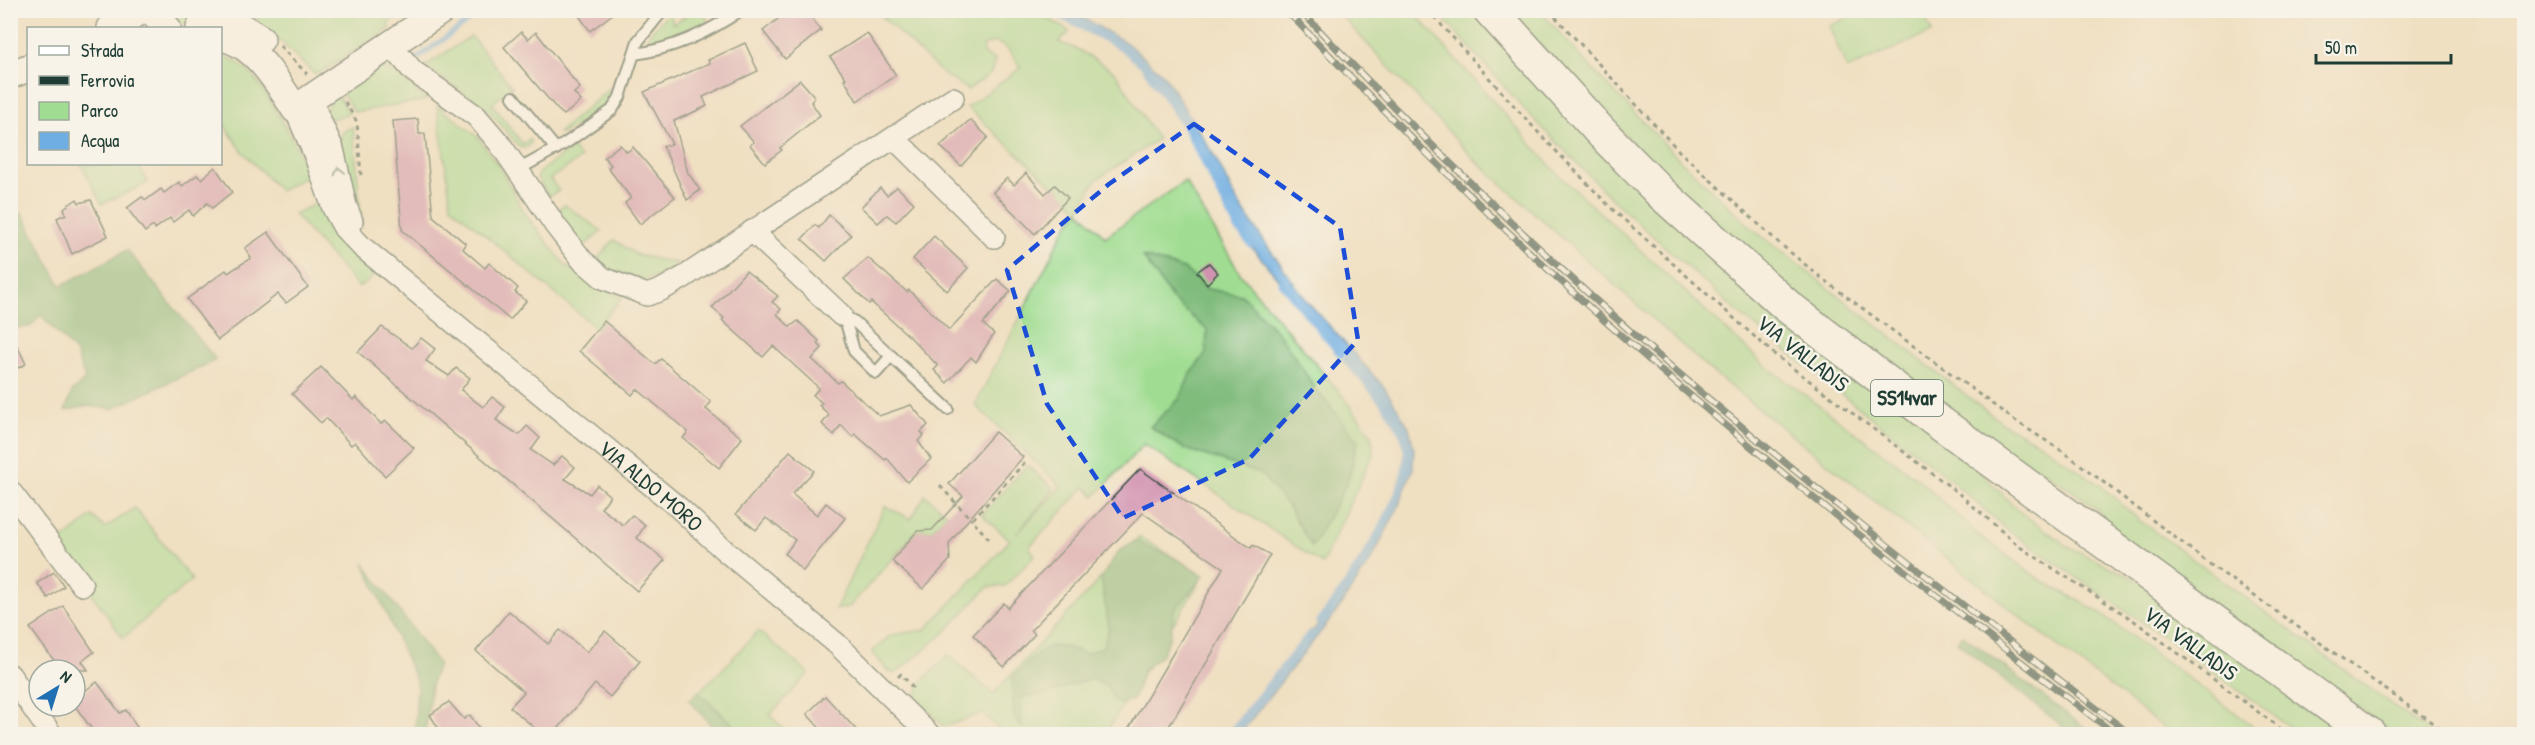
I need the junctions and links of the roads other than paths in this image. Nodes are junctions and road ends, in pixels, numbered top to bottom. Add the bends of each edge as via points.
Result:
1 (142, 10) edge
2 (213, 10) edge
3 (224, 10) edge
4 (442, 10) edge
5 (663, 10) edge
6 (741, 10) edge
7 (1490, 10) edge
8 (113, 27) edge
9 (201, 27) edge
10 (222, 38) edge
11 (391, 45) junction
12 (634, 54) junction
13 (27, 68) edge
14 (10, 75) edge
15 (513, 98) dead end
16 (953, 98) dead end
17 (303, 105) junction
18 (895, 139) junction
19 (556, 149) junction
20 (516, 171) junction
21 (752, 231) junction
22 (994, 237) dead end
23 (362, 247) junction
24 (841, 315) junction
25 (891, 356) junction
26 (948, 409) dead end
27 (10, 491) edge
28 (82, 585) dead end
29 (10, 675) edge
30 (51, 735) edge
31 (929, 735) edge
32 (2369, 735) edge

1 - 8 street
2 - 9 street via 210,20
3 - 17 street, VIA ALDO MORO via 278,55
4 - 11 street
5 - 12 lane via 638,41
6 - 12 lane via 690,40 660,51
7 - 32 highway, SS14var via 1661,193 1787,306 1928,414
10 - 17 street via 267,50
11 - 17 street
11 - 20 street via 413,71 476,117 500,144
12 - 19 lane via 612,111
13 - 14 street
15 - 19 lane
16 - 18 street
23 -> 17 street, VIA ALDO MORO via 346,206 333,148
17 - 23 street, VIA ALDO MORO via 318,137 315,156 333,208 344,228
18 - 21 street
18 - 22 street
19 - 20 lane
20 - 21 street via 582,260 603,278 647,295 684,277
21 - 24 street
23 - 31 street, VIA ALDO MORO via 679,508 816,626
24 - 25 lane via 855,322
24 - 25 lane via 854,351 876,373
25 - 26 lane
27 - 28 street
29 - 30 street

